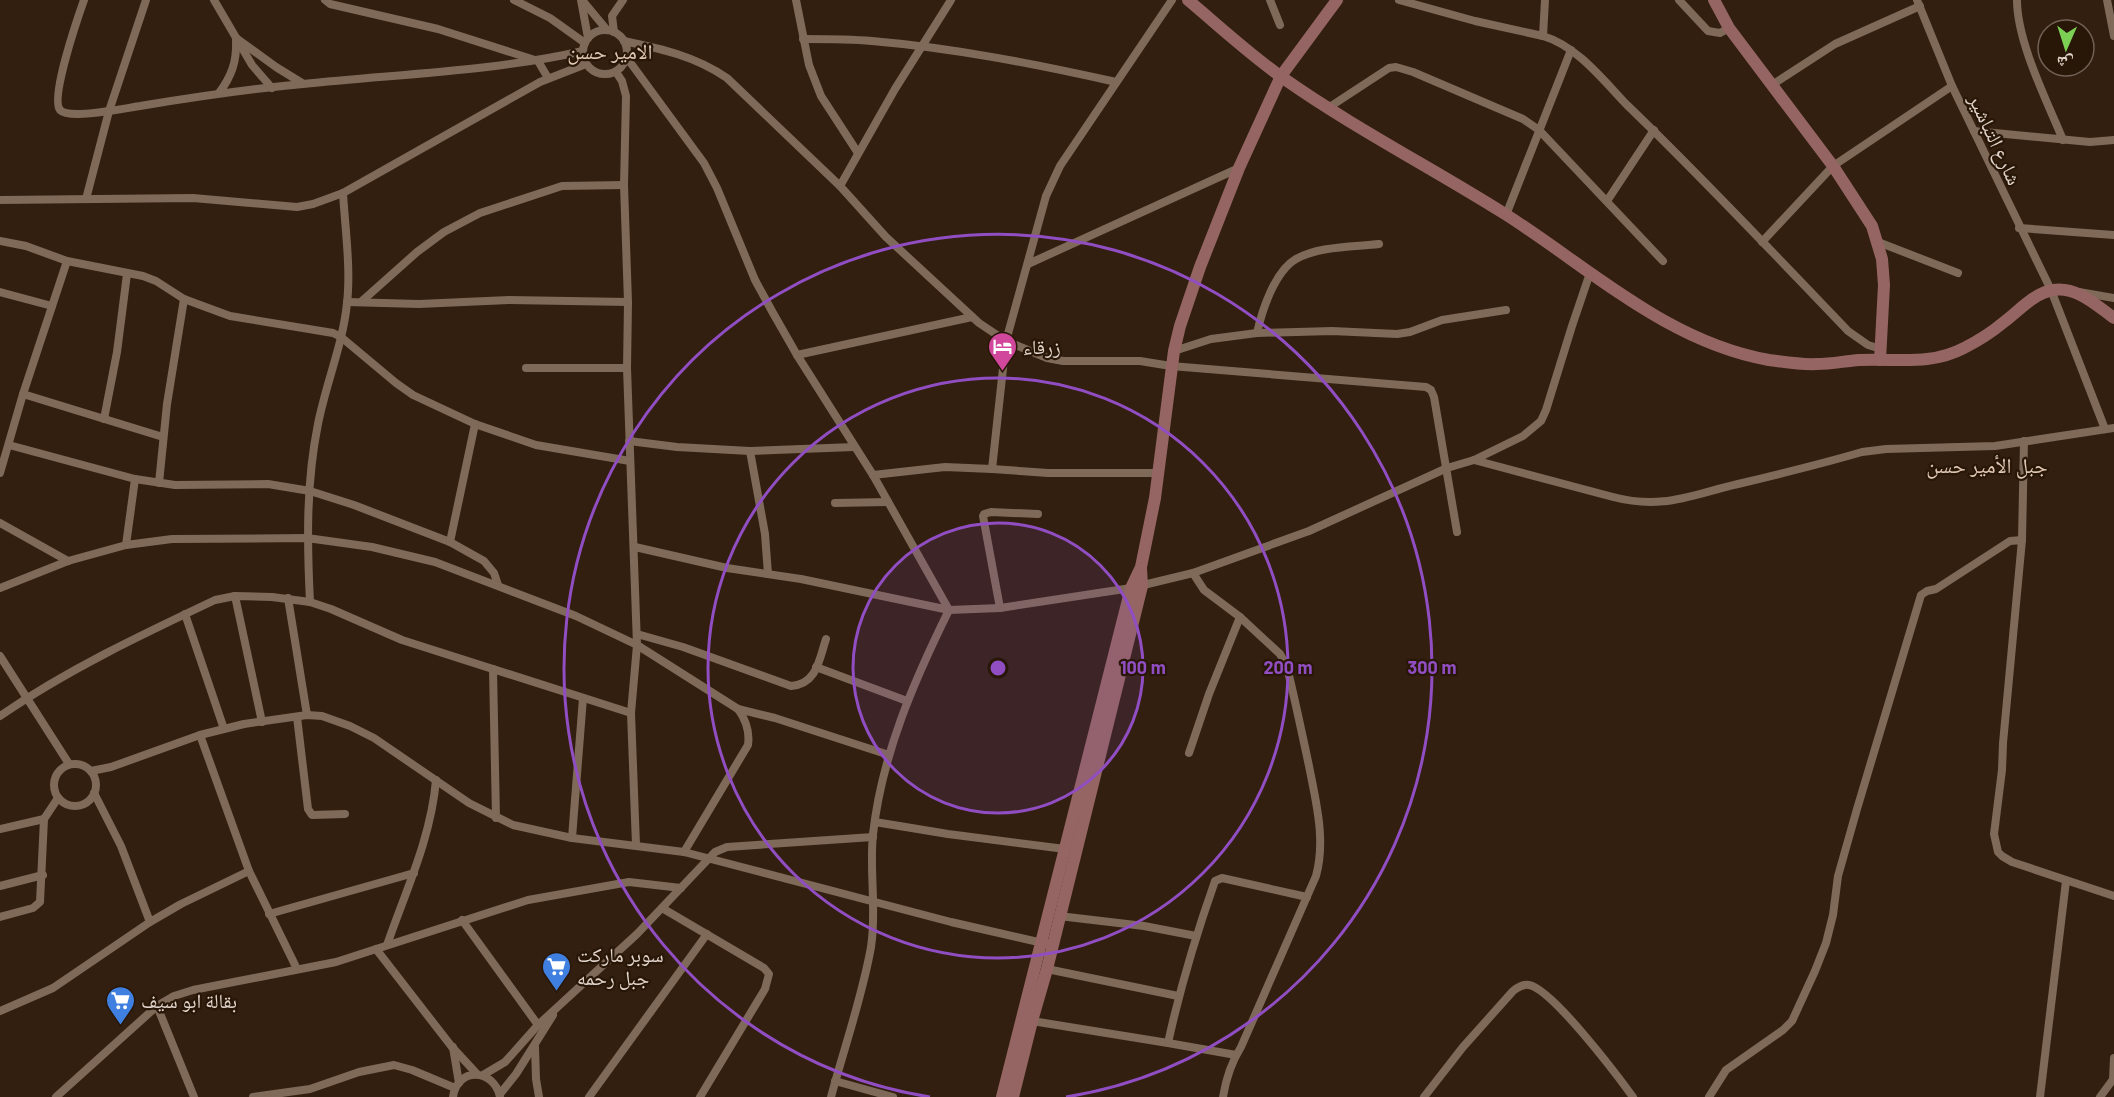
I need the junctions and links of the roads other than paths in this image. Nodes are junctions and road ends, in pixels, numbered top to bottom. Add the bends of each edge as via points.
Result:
1 (84, 0) edge
2 (146, 0) edge
3 (214, 0) edge
4 (326, 0) edge
5 (514, 0) edge
6 (582, 0) edge
7 (623, 0) edge
8 (796, 0) edge
9 (951, 0) edge
10 (1172, 0) edge
11 (1188, 0) edge
12 (1270, 0) edge
13 (1337, 0) edge
14 (1399, 0) edge
15 (1545, 0) edge
16 (1679, 0) edge
17 (1714, 0) edge
18 (2018, 0) edge
19 (2107, 0) edge
20 (1918, 3) edge
21 (1280, 25) dead end
22 (1729, 28) junction
23 (610, 31) junction
24 (1543, 36) junction
25 (2114, 36) edge
26 (236, 38) junction
27 (803, 39) junction
28 (624, 41) junction
29 (585, 44) junction
30 (921, 47) junction
31 (1572, 50) junction
32 (627, 58) junction
33 (538, 61) junction
34 (586, 64) junction
35 (616, 72) junction
36 (1281, 76) junction
37 (548, 78) junction
38 (1116, 82) junction
39 (303, 83) junction
40 (1772, 85) junction
41 (1952, 86) junction
42 (272, 88) junction
43 (219, 93) junction
44 (1328, 108) junction
45 (109, 111) junction
46 (1539, 130) junction
47 (1654, 130) junction
48 (1974, 131) junction
49 (2063, 140) junction
50 (2114, 140) edge
51 (858, 153) junction
52 (1833, 166) junction
53 (1239, 168) junction
54 (624, 185) junction
55 (840, 186) junction
56 (343, 193) junction
57 (86, 199) junction
58 (0, 200) edge
59 (1607, 201) junction
60 (1506, 215) junction
61 (2019, 228) junction
62 (2114, 235) edge
63 (0, 241) edge
64 (1762, 242) junction
65 (1878, 242) junction
66 (1379, 244) dead end
67 (67, 261) junction
68 (1663, 261) dead end
69 (1028, 264) junction
70 (1590, 273) junction
71 (1958, 273) dead end
72 (127, 274) junction
73 (2051, 290) junction
74 (2072, 291) junction
75 (0, 292) edge
76 (2114, 298) edge
77 (184, 299) junction
78 (362, 301) junction
79 (347, 302) junction
80 (628, 302) junction
81 (52, 306) junction
82 (1506, 310) dead end
83 (972, 317) junction
84 (2114, 318) edge
85 (1257, 333) junction
86 (341, 337) junction
87 (1006, 341) junction
88 (1174, 351) junction
89 (796, 355) junction
90 (1880, 355) junction
91 (1171, 366) junction
92 (526, 368) dead end
93 (627, 368) junction
94 (23, 394) junction
95 (104, 418) junction
96 (475, 424) junction
97 (2110, 428) edge
98 (163, 437) junction
99 (630, 441) junction
100 (2024, 441) junction
101 (9, 445) junction
102 (854, 447) junction
103 (750, 452) junction
104 (1474, 459) junction
105 (630, 461) junction
106 (1447, 468) junction
107 (992, 469) junction
108 (0, 473) edge
109 (1159, 473) junction
110 (873, 475) junction
111 (135, 479) junction
112 (159, 483) junction
113 (310, 491) junction
114 (888, 502) junction
115 (835, 503) dead end
116 (1038, 514) dead end
117 (0, 523) edge
118 (1457, 532) dead end
119 (307, 538) junction
120 (2022, 540) junction
121 (450, 542) junction
122 (126, 545) junction
123 (635, 547) junction
124 (68, 561) junction
125 (1193, 573) junction
126 (768, 574) junction
127 (498, 585) junction
128 (1136, 587) junction
129 (0, 588) edge
130 (235, 596) junction
131 (288, 598) junction
132 (310, 602) junction
133 (1000, 608) junction
134 (949, 610) junction
135 (185, 614) junction
136 (1240, 617) junction
137 (637, 634) junction
138 (826, 639) dead end
139 (637, 645) junction
140 (0, 656) edge
141 (816, 667) junction
142 (493, 669) junction
143 (26, 698) junction
144 (583, 698) junction
145 (907, 701) junction
146 (738, 709) junction
147 (631, 713) junction
148 (307, 715) junction
149 (0, 716) edge
150 (297, 717) junction
151 (262, 722) junction
152 (224, 729) junction
153 (200, 735) junction
154 (1189, 753) dead end
155 (889, 755) junction
156 (69, 764) junction
157 (91, 771) junction
158 (436, 780) junction
159 (94, 793) junction
160 (58, 798) junction
161 (345, 814) dead end
162 (496, 818) junction
163 (44, 819) junction
164 (875, 822) junction
165 (0, 829) edge
166 (873, 837) junction
167 (572, 838) junction
168 (636, 845) junction
169 (1065, 849) junction
170 (684, 852) junction
171 (707, 858) junction
172 (249, 871) junction
173 (414, 873) junction
174 (42, 875) junction
175 (2066, 881) junction
176 (0, 886) edge
177 (681, 888) junction
178 (2114, 896) edge
179 (1307, 897) junction
180 (874, 902) junction
181 (662, 908) junction
182 (269, 914) junction
183 (1059, 916) junction
184 (0, 917) edge
185 (462, 920) junction
186 (150, 922) junction
187 (707, 934) junction
188 (1196, 936) junction
189 (1047, 944) junction
190 (387, 945) junction
191 (376, 949) junction
192 (297, 969) junction
193 (1047, 969) junction
194 (1178, 996) junction
195 (157, 1006) junction
196 (556, 1008) junction
197 (0, 1011) edge
198 (1032, 1021) junction
199 (537, 1025) junction
200 (1168, 1043) junction
201 (535, 1046) junction
202 (452, 1047) junction
203 (1236, 1055) junction
204 (2114, 1058) edge
205 (480, 1075) junction
206 (2113, 1079) edge
207 (836, 1081) junction
208 (455, 1090) edge
209 (311, 1093) edge
210 (500, 1096) edge
211 (56, 1097) edge
212 (194, 1097) edge
213 (253, 1097) edge
214 (444, 1097) edge
215 (539, 1097) edge
216 (589, 1097) edge
217 (700, 1097) edge
218 (831, 1097) edge
219 (893, 1097) edge
220 (1002, 1097) edge
221 (1014, 1097) edge
222 (1223, 1097) edge
223 (1424, 1097) edge
224 (1634, 1097) edge
225 (1708, 1097) edge
226 (2040, 1097) edge
227 (2100, 1097) edge

1 - 45 street via 59,86 58,106 69,114
2 - 45 street
3 - 26 street
4 - 33 street via 438,29
5 - 29 street via 550,18
6 - 23 street
6 - 29 street
7 - 23 street via 612,16
8 - 27 street
9 - 30 street
10 - 38 street
11 - 36 street
12 - 21 street
13 - 36 street
14 - 24 street
15 - 24 street
16 - 22 street via 1708,31 1720,33
17 - 22 street
18 - 49 street via 2024,39
19 - 25 street
20 - 40 street via 1835,44
20 - 41 street, شارع التباشير
22 - 40 street
23 - 28 street
23 - 29 street via 600,31
24 - 31 street
26 - 39 street
26 - 42 street
26 - 43 street via 234,68
27 - 30 street via 871,40
27 - 51 street via 820,96
28 - 32 street
28 - 55 street via 692,57 711,67
29 - 33 street
29 - 34 street
30 - 38 street via 1035,64
30 - 51 street
31 - 46 street
31 - 47 street
32 - 35 street
32 - 89 street via 704,163 755,280
33 - 37 street
33 - 39 street
34 - 35 street via 603,75
34 - 37 street
35 - 54 street via 626,96
36 - 44 street
36 - 53 street
37 - 56 street
38 - 69 street via 1060,166 1046,196
39 - 42 street
40 - 52 street
41 - 48 street, شارع التباشير
41 - 52 street
42 - 43 street
43 - 45 street
44 - 46 street via 1396,67 1495,106
44 - 60 street
45 - 57 street
46 - 59 street
46 - 60 street
47 - 59 street
47 - 64 street
48 - 49 street
48 - 61 street, شارع التباشير
49 - 50 street
51 - 55 street
52 - 64 street
52 - 65 street via 1861,206
53 - 69 street
53 - 88 street
54 - 78 street via 562,186 480,213 417,252
54 - 80 street
55 - 83 street via 886,237
56 - 57 street via 297,207 215,199
56 - 79 street
57 - 58 street
59 - 68 street
60 - 70 street
61 - 62 street
61 - 73 street, شارع التباشير
63 - 67 street
64 - 90 street via 1848,331
65 - 71 street
65 - 90 street via 1884,285
66 - 85 street via 1323,251 1293,262 1267,299
67 - 72 street
67 - 81 street
69 - 87 street
70 - 90 street via 1662,320 1742,354 1817,364
70 - 104 street via 1540,421 1523,436
72 - 77 street via 156,281
72 - 95 street
73 - 74 street
73 - 90 street via 1956,351 1926,360
73 - 97 street, شارع التباشير
74 - 76 street
74 - 84 street
75 - 81 street
77 - 86 street via 230,316
77 - 98 street
78 - 79 street
78 - 80 street
79 - 86 street
80 - 93 street
81 - 94 street
82 - 85 street via 1442,320 1397,334 1332,330
83 - 87 street
83 - 89 street
85 - 88 street via 1211,339
86 - 96 street via 396,383
86 - 113 street via 318,421
87 - 91 street via 1063,361 1140,361
87 - 107 street
88 - 91 street
89 - 102 street
91 - 106 street via 1426,387 1434,397
91 - 109 street
92 - 93 street
93 - 99 street
94 - 95 street
94 - 101 street
95 - 98 street
96 - 105 street via 536,445
96 - 121 street
97 - 100 street
98 - 112 street
99 - 103 street
99 - 105 street
100 - 104 street via 1995,446 1862,452 1684,498 1648,503
100 - 120 street
101 - 108 street
101 - 111 street
102 - 103 street
102 - 110 street
103 - 126 street
104 - 106 street
105 - 123 street
106 - 118 street
106 - 125 street via 1309,531
107 - 109 street
107 - 110 street via 945,467
109 - 128 street
110 - 114 street
111 - 112 street
111 - 122 street
112 - 113 street via 268,484
113 - 119 street
113 - 121 street
114 - 115 street
114 - 134 street
116 - 133 street via 991,512 982,516
117 - 124 street
119 - 122 street via 172,539
119 - 127 street via 395,551
119 - 132 street
120 - 175 street via 1994,834 1996,849 2002,856
120 - 225 street via 2010,541 1921,596 1838,876 1833,915 1815,971 1792,1021 1726,1070
121 - 127 street via 484,561
122 - 124 street
123 - 126 street
123 - 137 street
124 - 129 street
125 - 128 street
125 - 136 street via 1204,590
126 - 134 street
127 - 139 street
128 - 133 street
128 - 169 street
128 - 183 street
130 - 131 street
130 - 135 street via 215,600
130 - 151 street
131 - 132 street
131 - 148 street
132 - 142 street via 402,640
133 - 134 street
134 - 145 street
135 - 143 street
135 - 152 street
136 - 154 street
136 - 179 street via 1280,654 1289,677 1320,828 1320,861
137 - 139 street
137 - 141 street via 790,686 802,686 809,681
138 - 141 street
139 - 146 street
139 - 147 street
140 - 143 street
141 - 145 street
142 - 144 street
142 - 162 street
143 - 149 street
143 - 156 street
144 - 147 street
144 - 167 street
145 - 155 street
146 - 155 street
146 - 170 street via 747,725 748,745
147 - 168 street
148 - 150 street
148 - 158 street via 334,720 374,738
150 - 151 street
150 - 161 street via 308,809 312,815
151 - 152 street
152 - 153 street
153 - 157 street
153 - 172 street
155 - 164 street
156 - 157 street
156 - 160 street via 55,778
157 - 159 street via 96,782
158 - 162 street
158 - 173 street via 432,812
159 - 160 street via 88,802 78,806 67,805
159 - 186 street via 121,846
160 - 163 street
162 - 167 street
163 - 165 street
163 - 174 street
164 - 166 street
164 - 169 street
166 - 171 street via 727,847
166 - 180 street
167 - 168 street
168 - 170 street
169 - 189 street
170 - 171 street
171 - 177 street
171 - 180 street
172 - 182 street
172 - 186 street
173 - 182 street
173 - 190 street
174 - 176 street
174 - 184 street via 38,905
175 - 178 street
175 - 226 street
177 - 181 street
177 - 185 street via 620,883 528,900
179 - 188 street via 1218,879
179 - 203 street
180 - 189 street
180 - 207 street via 867,963
181 - 187 street
181 - 196 street
182 - 192 street
183 - 188 street
183 - 189 street
185 - 190 street
185 - 199 street
186 - 197 street via 53,988
187 - 216 street
187 - 217 street via 769,974 765,989
188 - 194 street
189 - 193 street
189 - 220 street
190 - 191 street
191 - 192 street
191 - 202 street
192 - 195 street via 193,990
193 - 194 street
193 - 198 street
194 - 200 street
195 - 211 street
195 - 212 street
196 - 199 street
196 - 201 street
198 - 200 street
198 - 221 street
199 - 205 street via 505,1062
200 - 203 street
201 - 210 street
201 - 215 street
202 - 205 street
202 - 208 street
203 - 222 street
204 - 206 street
205 - 208 street via 470,1075
205 - 210 street via 495,1082
206 - 227 street
207 - 218 street
207 - 219 street
208 - 209 street via 394,1065 359,1071
208 - 214 street
209 - 213 street
223 - 224 street via 1513,991 1528,985 1546,994

